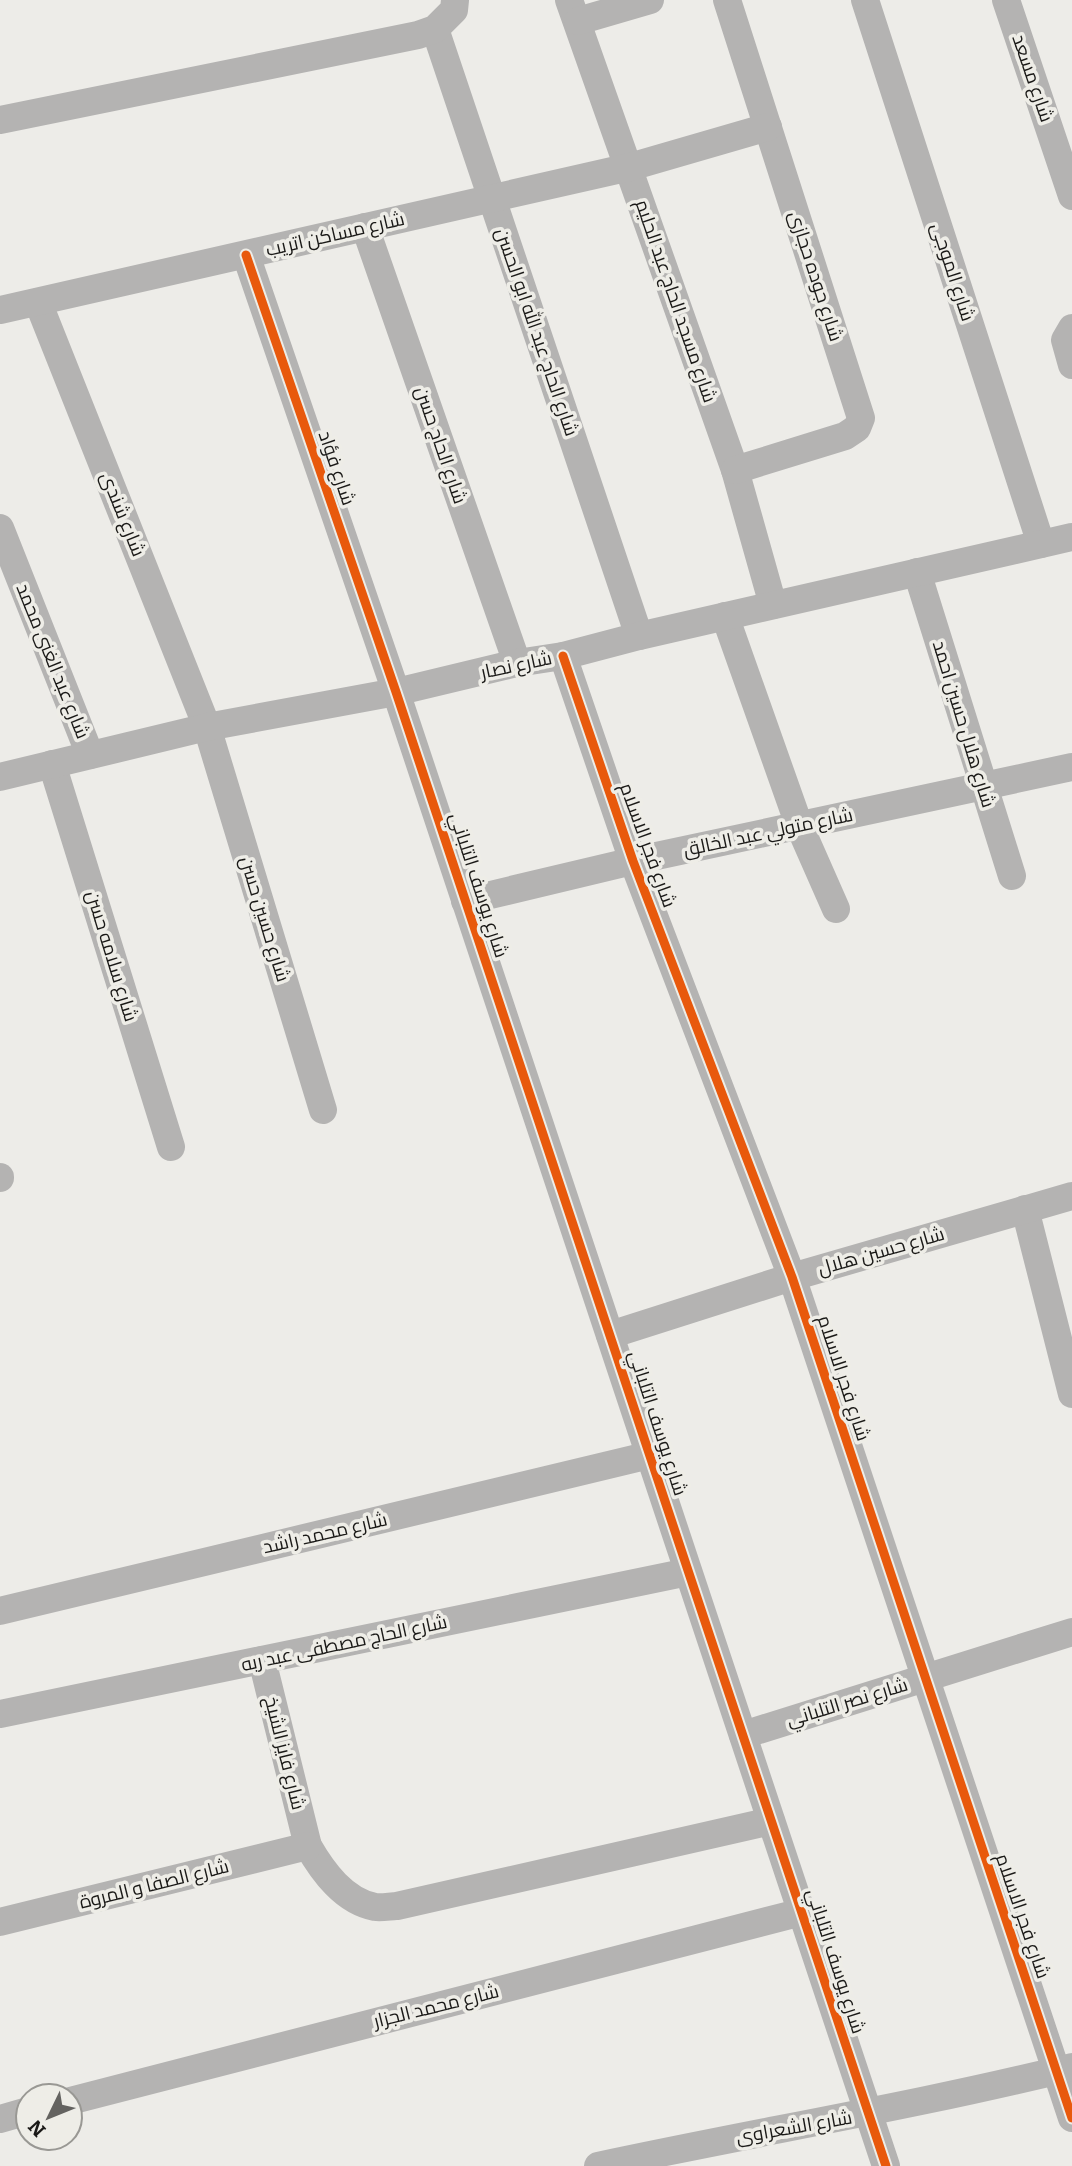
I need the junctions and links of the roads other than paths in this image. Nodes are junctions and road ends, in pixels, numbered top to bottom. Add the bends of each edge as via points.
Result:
1 (455, 0) edge
2 (650, 0) edge
3 (727, 0) edge
4 (865, 0) edge
5 (1006, 0) edge
6 (573, 10) edge
7 (435, 29) junction
8 (0, 120) edge
9 (768, 127) junction
10 (630, 167) junction
11 (1072, 196) edge
12 (492, 198) junction
13 (366, 227) junction
14 (246, 255) junction
15 (38, 302) junction
16 (0, 310) edge
17 (1072, 328) edge
18 (1072, 366) edge
19 (735, 470) junction
20 (0, 528) edge
21 (1072, 537) edge
22 (1041, 544) junction
23 (917, 572) junction
24 (773, 605) junction
25 (725, 616) junction
26 (639, 635) junction
27 (563, 656) junction
28 (517, 663) junction
29 (396, 692) junction
30 (207, 727) junction
31 (90, 755) junction
32 (52, 764) junction
33 (1072, 767) edge
34 (0, 777) edge
35 (984, 787) junction
36 (799, 825) junction
37 (633, 861) junction
38 (1013, 876) dead end
39 (466, 901) junction
40 (835, 909) dead end
41 (323, 1110) dead end
42 (171, 1147) dead end
43 (1072, 1196) edge
44 (1025, 1209) junction
45 (792, 1277) junction
46 (610, 1335) junction
47 (1072, 1394) edge
48 (650, 1455) junction
49 (688, 1572) junction
50 (0, 1611) edge
51 (1072, 1632) edge
52 (262, 1660) junction
53 (925, 1678) junction
54 (0, 1714) edge
55 (743, 1735) junction
56 (771, 1821) junction
57 (308, 1846) junction
58 (802, 1912) junction
59 (0, 1922) edge
60 (1064, 2068) edge
61 (84, 2097) edge
62 (868, 2113) junction
63 (1072, 2118) edge
64 (714, 2154) edge
65 (598, 2166) edge
66 (886, 2166) edge

1 - 7 street via 454,10
2 - 6 street
3 - 9 street, شارع جوده حجازى
4 - 22 street, شارع الموجى
5 - 11 street, شارع مسعد
6 - 10 street, شارع مسجد الحاج عبد الحليم
7 - 8 street
7 - 12 street, شارع الحاج عبد الله ابو الحسن
9 - 10 street, شارع مساكن اتريب
9 - 19 street, شارع جوده حجازى via 860,418 857,428 845,436
10 - 12 street, شارع مساكن اتريب
10 - 19 street, شارع مسجد الحاج عبد الحليم
12 - 13 street, شارع مساكن اتريب
12 - 26 street, شارع الحاج عبد الله ابو الحسن
13 - 14 street, شارع مساكن اتريب
13 - 28 street, شارع الحاج حسن
14 - 15 street, شارع مساكن اتريب
14 - 29 street, شارع فؤاد
15 - 16 street, شارع مساكن اتريب
15 - 30 street, شارع شندى
17 - 18 street via 1065,340
19 - 24 street, شارع مسجد الحاج عبد الحليم
20 - 31 street, شارع عبد الغنى محمد
21 - 22 street, شارع نصار
22 - 23 street, شارع نصار
23 - 24 street, شارع نصار
23 - 35 street, شارع هلال حسين احمد
24 - 25 street, شارع نصار
25 - 26 street, شارع نصار
25 - 36 street
26 - 27 street, شارع نصار
27 - 28 street, شارع نصار
27 - 37 street, شارع فجر الاسلام
28 - 29 street, شارع نصار
29 - 30 street, شارع نصار
29 - 39 street, شارع يوسف التلباني
30 - 31 street, شارع نصار
30 - 41 street, شارع حسين حسن
31 - 32 street, شارع نصار
32 - 34 street, شارع نصار
32 - 42 street, شارع سلامه حسن
33 - 35 street, شارع متولي عبد الخالق
35 - 36 street, شارع متولي عبد الخالق
35 - 38 street, شارع هلال حسين احمد
36 - 37 street, شارع متولي عبد الخالق
36 - 40 street
37 - 39 street, شارع متولي عبد الخالق
37 - 45 street, شارع فجر الاسلام
39 - 46 street, شارع يوسف التلباني
43 - 44 street, شارع حسين هلال
44 - 45 street, شارع حسين هلال
44 - 47 street
45 - 46 street, شارع حسين هلال
45 - 53 street, شارع فجر الاسلام
46 - 48 street, شارع يوسف التلباني
48 - 49 street, شارع يوسف التلباني
48 - 50 street, شارع محمد راشد
49 - 52 street, شارع الحاج مصطفى عبد ربه
49 - 55 street, شارع يوسف التلباني
51 - 53 street, شارع نصر التلباني
52 - 54 street, شارع الحاج مصطفى عبد ربه
52 - 57 street, شارع فايز الشيخ
53 - 55 street, شارع نصر التلباني
53 - 60 street, شارع فجر الاسلام
55 - 56 street, شارع يوسف التلباني
56 - 57 street, شارع فايز الشيخ via 397,1906 376,1907 352,1897 319,1866
56 - 58 street, شارع يوسف التلباني
57 - 59 street, شارع الصفا و المروة
58 - 61 street, شارع محمد الجزار
58 - 62 street, شارع يوسف التلباني
60 - 62 street, شارع الشعراوى
60 - 63 street, شارع فجر الاسلام
62 - 64 street, شارع الشعراوى
62 - 66 street, شارع يوسف التلباني
64 - 65 street, شارع الشعراوى

